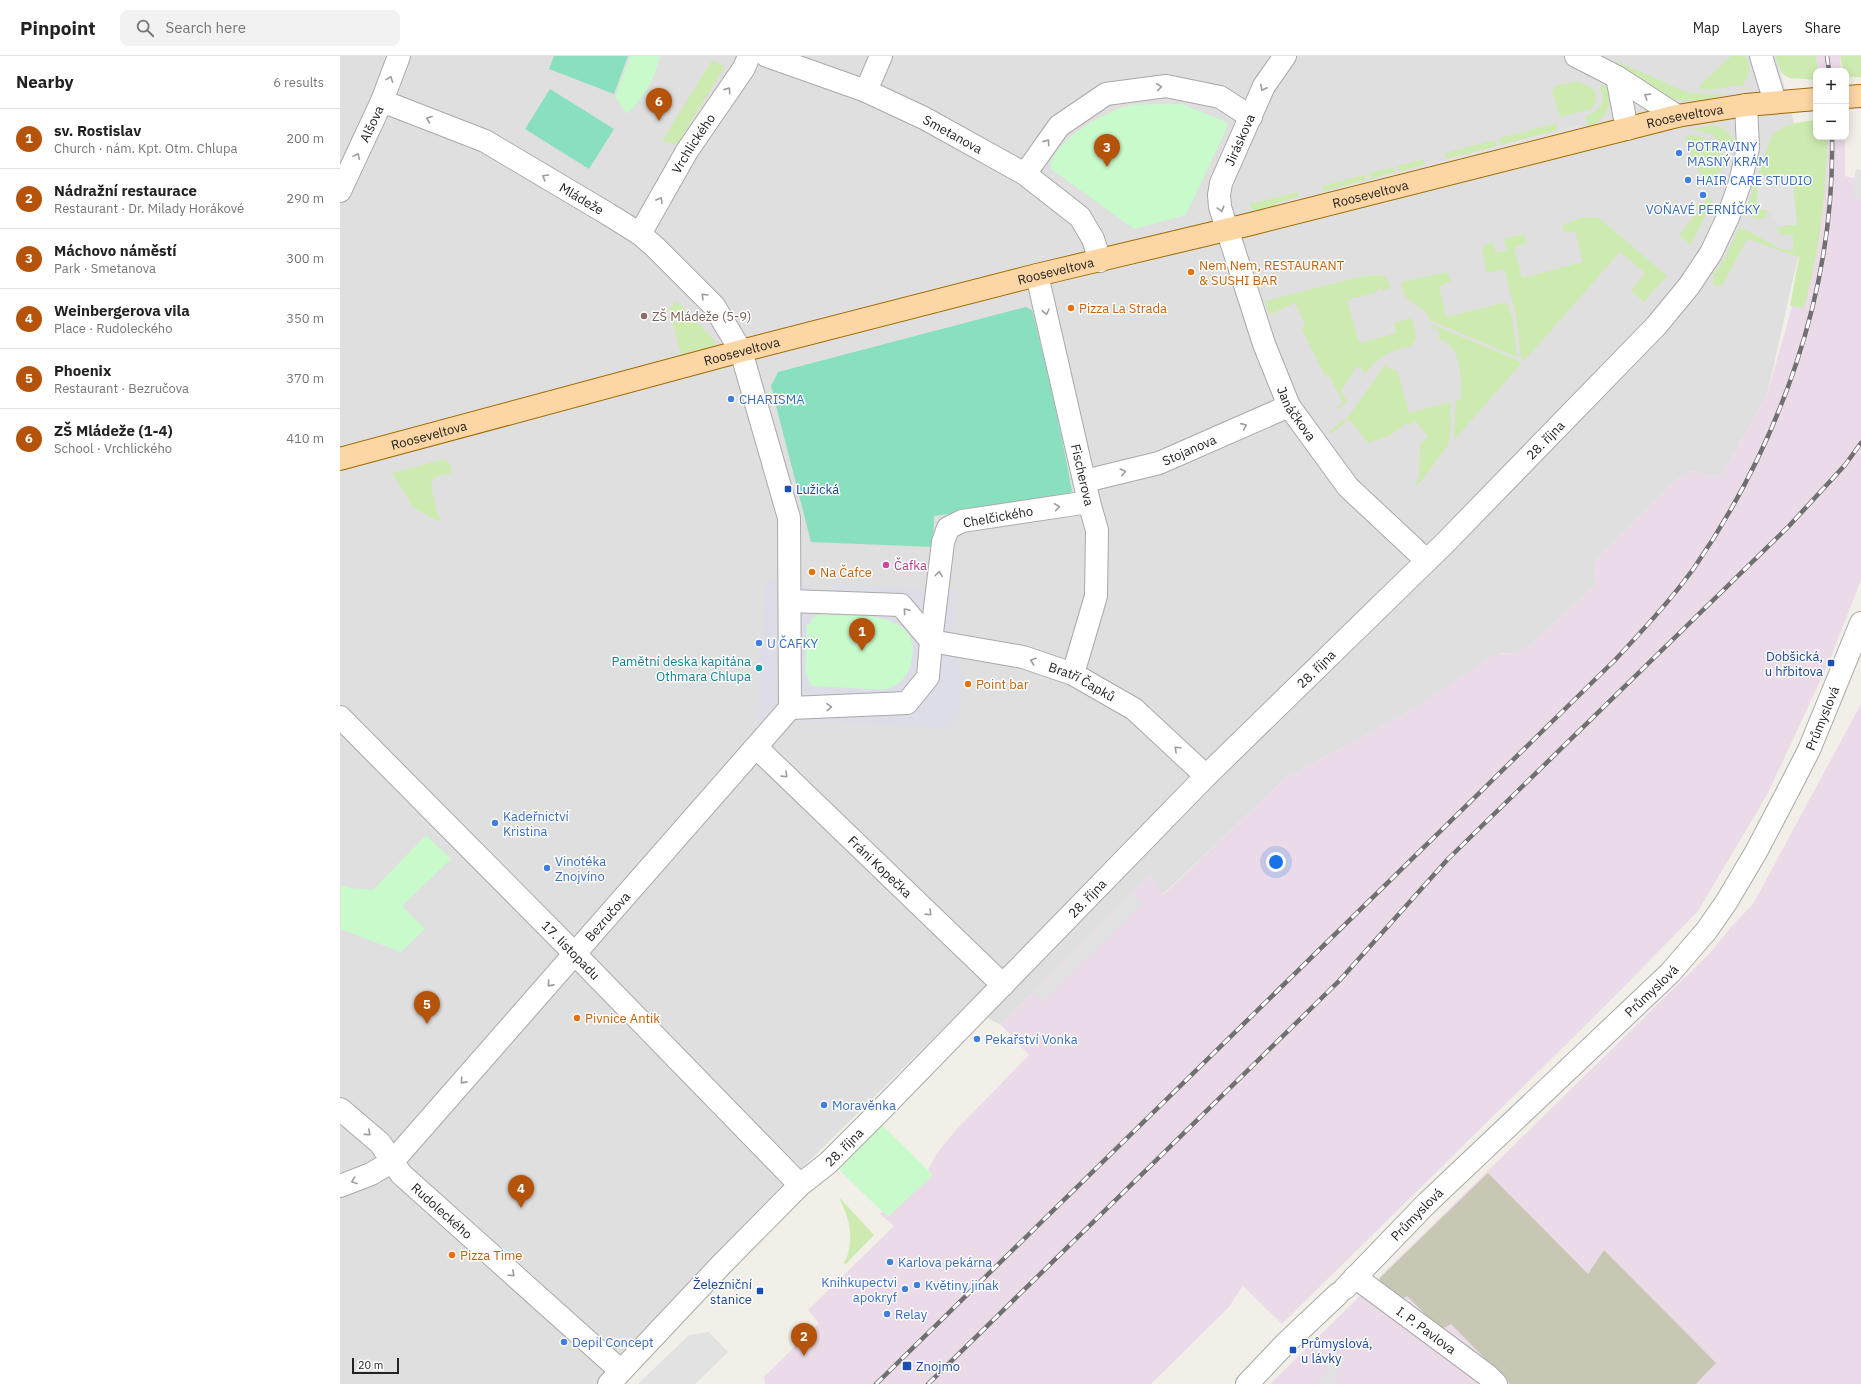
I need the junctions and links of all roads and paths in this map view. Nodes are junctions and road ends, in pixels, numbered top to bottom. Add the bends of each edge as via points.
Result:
1 (399, 56) edge
2 (749, 56) edge
3 (767, 56) edge
4 (881, 56) edge
5 (1285, 56) edge
6 (1576, 56) edge
7 (1761, 56) edge
8 (1617, 77) junction
9 (866, 91) junction
10 (1813, 99) edge
11 (382, 101) junction
12 (1775, 102) junction
13 (1746, 105) junction
14 (1677, 116) junction
15 (1251, 117) junction
16 (1628, 129) junction
17 (1025, 174) junction
18 (340, 191) edge
19 (1228, 230) junction
20 (640, 234) junction
21 (1100, 261) junction
22 (1037, 275) junction
23 (741, 351) junction
24 (1288, 406) junction
25 (340, 459) edge
26 (1085, 481) junction
27 (1089, 502) junction
28 (1426, 560) junction
29 (790, 601) junction
30 (1861, 623) edge
31 (931, 641) junction
32 (1073, 674) junction
33 (790, 708) junction
34 (340, 718) edge
35 (757, 748) junction
36 (1206, 776) junction
37 (576, 955) junction
38 (1003, 985) junction
39 (340, 1109) edge
40 (393, 1161) junction
41 (800, 1185) junction
42 (340, 1186) edge
43 (1346, 1286) junction
44 (615, 1378) edge
45 (1247, 1384) edge
46 (1496, 1384) edge

11 -> 1 street, Alšova
20 -> 2 street, Vrchlického via 687,151 744,68
3 - 9 street, Smetanova
4 - 9 street
5 -> 15 street, Jiráskova via 1264,86
6 - 8 street
7 - 12 street
14 -> 8 street
8 - 16 street
9 - 17 street, Smetanova via 956,134
10 - 12 main road, Rooseveltova
18 -> 11 street, Alšova
20 -> 11 street, Mládeže via 485,141
12 - 13 main road, Rooseveltova
13 - 14 main road, Rooseveltova
13 - 28 street, 28. října via 1748,148 1740,183 1711,253 1689,286 1656,326
14 - 16 main road, Rooseveltova
17 -> 15 street via 1059,126 1106,94 1166,86 1220,97
15 -> 19 street, Jiráskova via 1221,183 1220,207
16 - 19 main road, Rooseveltova via 1540,149
17 - 21 street, Smetanova via 1080,217
19 - 21 main road, Rooseveltova
19 - 24 street, Janáčkova via 1264,344
23 -> 20 street, Mládeže via 714,306
21 - 22 main road, Rooseveltova
22 - 23 main road, Rooseveltova
22 -> 26 street, Fischerova
23 - 25 main road, Rooseveltova
23 - 29 street via 789,518
26 -> 24 street, Stojanova via 1159,463
24 - 28 street, Janáčkova via 1348,487
26 - 27 street, Fischerova
31 -> 27 street, Chelčického via 943,542 948,528 962,521
27 - 32 street, Fischerova via 1097,530 1096,596
28 - 36 street, 28. října
31 -> 29 street via 901,605
29 - 33 street
30 - 43 street, Průmyslová via 1809,750 1756,852 1727,902 1707,930 1670,973 1426,1204
32 -> 31 street, Bratří Čapků via 1023,657
33 -> 31 street via 906,703 928,677
36 -> 32 street, Bratří Čapků via 1134,709
33 - 35 street, Bezručova
34 - 37 street, 17. listopadu
35 - 37 street, Bezručova
35 -> 38 street, Fráni Kopečka
36 - 38 street, 28. října
37 -> 40 street, Bezručova
37 - 41 street, 17. listopadu
38 - 41 street, 28. října via 828,1163
39 -> 40 street, Rudoleckého via 380,1144
40 -> 42 street, Bezručova via 371,1174
40 -> 44 street, Rudoleckého via 401,1174
41 - 44 street, 28. října
43 - 45 street, Průmyslová
43 - 46 street, I. P. Pavlova via 1487,1375

